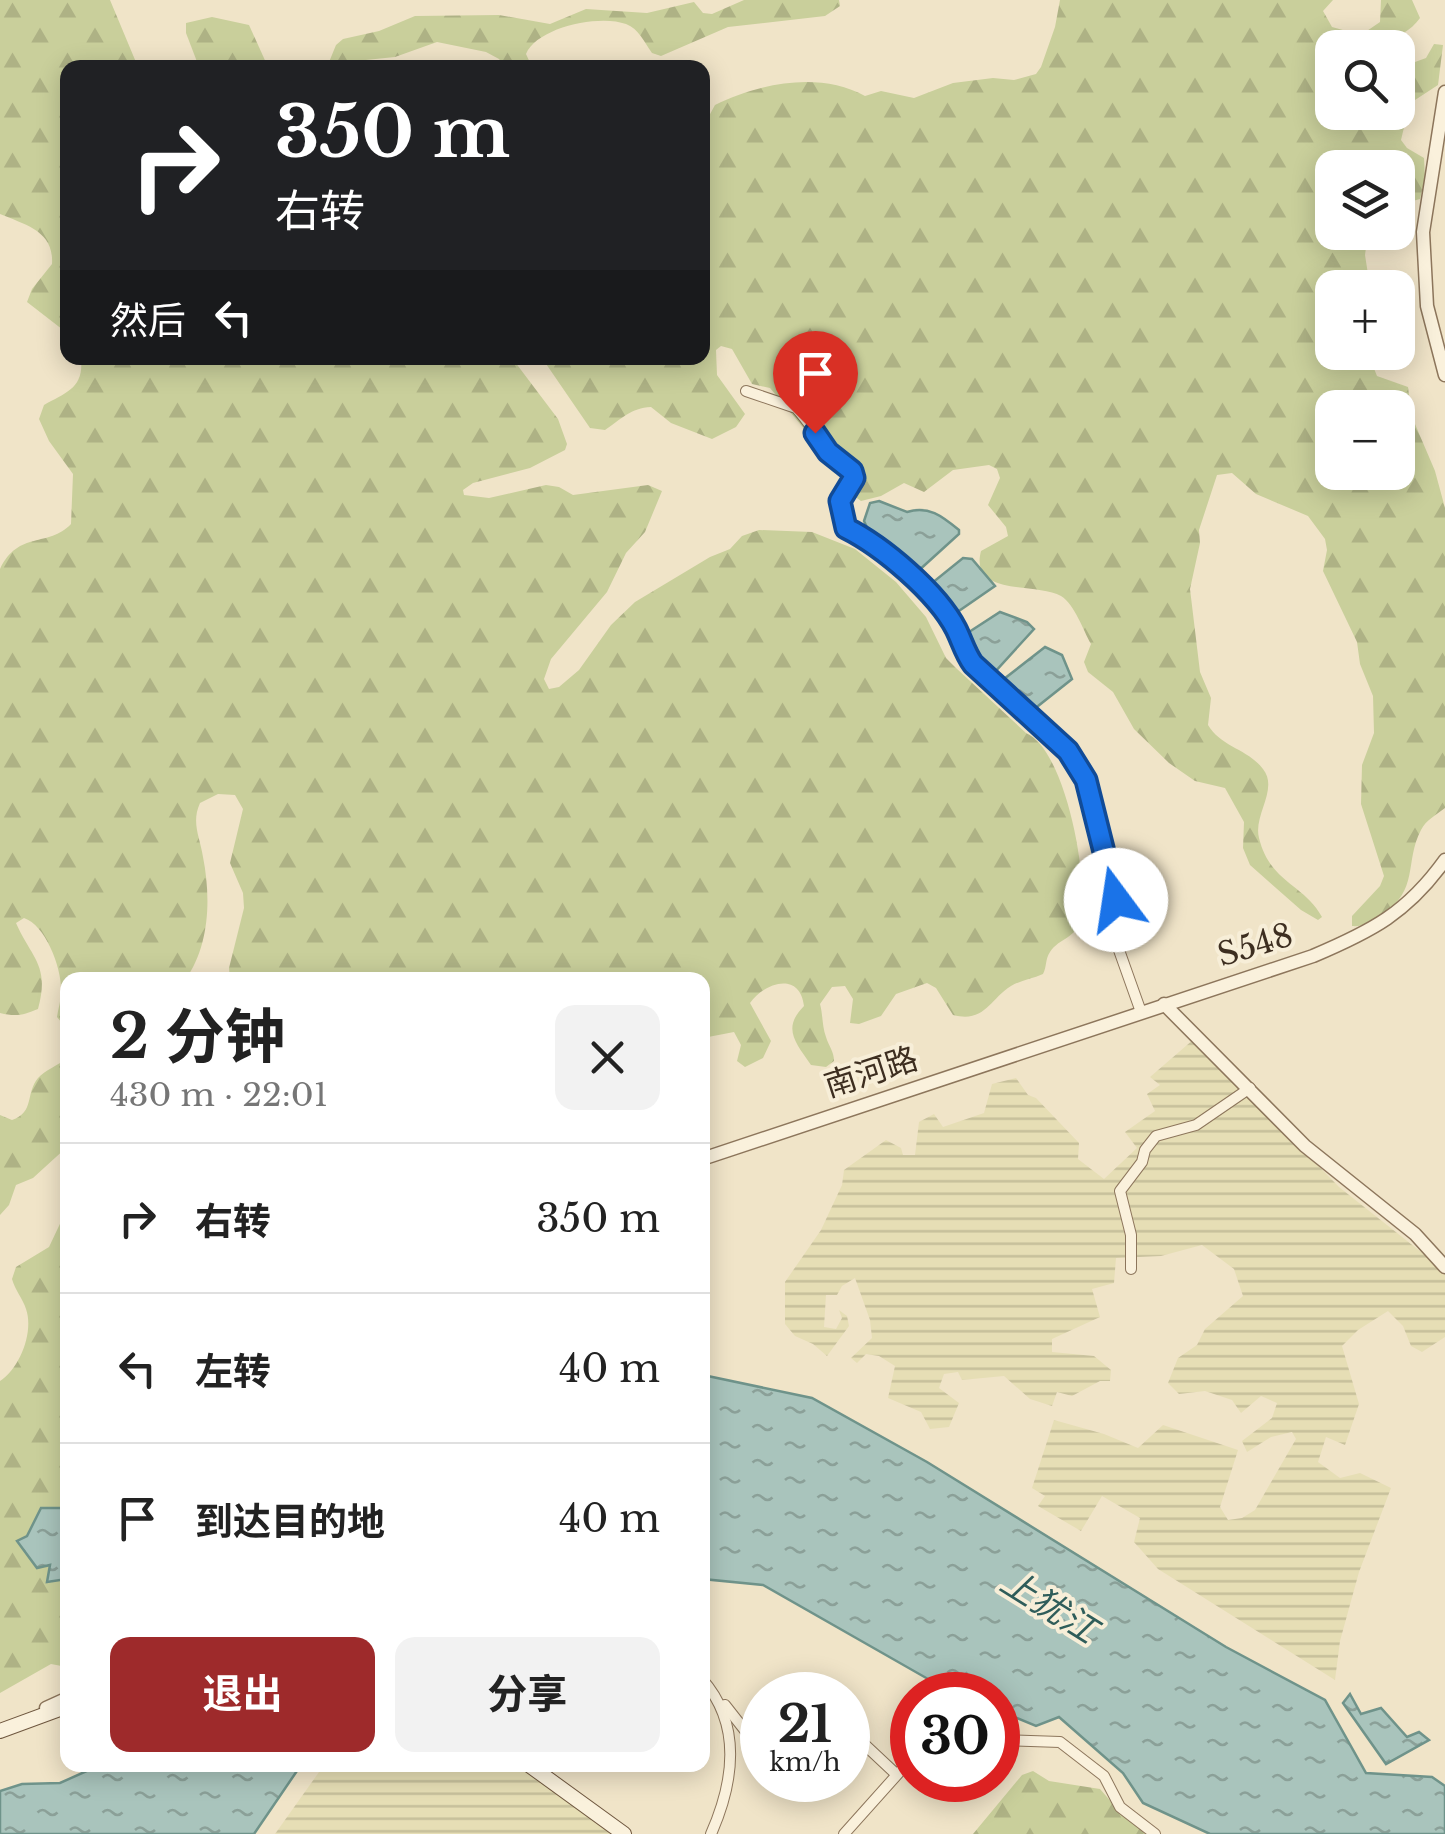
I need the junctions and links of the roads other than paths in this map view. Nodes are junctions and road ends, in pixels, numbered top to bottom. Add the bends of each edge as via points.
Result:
1 (1445, 92) edge
2 (1445, 375) edge
3 (746, 391) dead end
4 (1445, 860) edge
5 (1164, 1004) junction
6 (1141, 1012) junction
7 (1057, 1040) joint
8 (1250, 1088) junction
9 (710, 1155) edge
10 (1445, 1267) edge
11 (1132, 1269) dead end
12 (710, 1688) edge
13 (721, 1700) junction
14 (60, 1702) edge
15 (60, 1709) edge
16 (740, 1724) edge
17 (6, 1728) edge
18 (1020, 1741) edge
19 (870, 1750) edge
20 (890, 1768) edge
21 (539, 1772) edge
22 (890, 1781) edge
23 (624, 1834) edge
24 (711, 1834) edge
25 (844, 1834) edge
26 (1155, 1834) edge

1 - 2 street via 1423,232 1426,306
3 - 6 street via 802,414 828,452 852,471 840,501 846,528 920,584 955,627 973,664 1068,751 1086,780 1116,900 1109,922
4 - 5 street, S548 via 1412,901 1366,934
5 - 6 street, S548
5 - 8 street
6 - 7 street, S548
7 - 9 street, 南河路
8 - 10 street via 1304,1146 1415,1234
8 - 11 street via 1196,1125 1156,1136 1144,1150 1120,1191
12 - 13 street
13 - 16 street
13 - 24 street via 731,1768
14 - 17 street
15 - 17 main road
18 - 26 street via 1060,1742 1104,1776 1120,1807
19 - 20 street
21 - 23 main road
22 - 25 street

